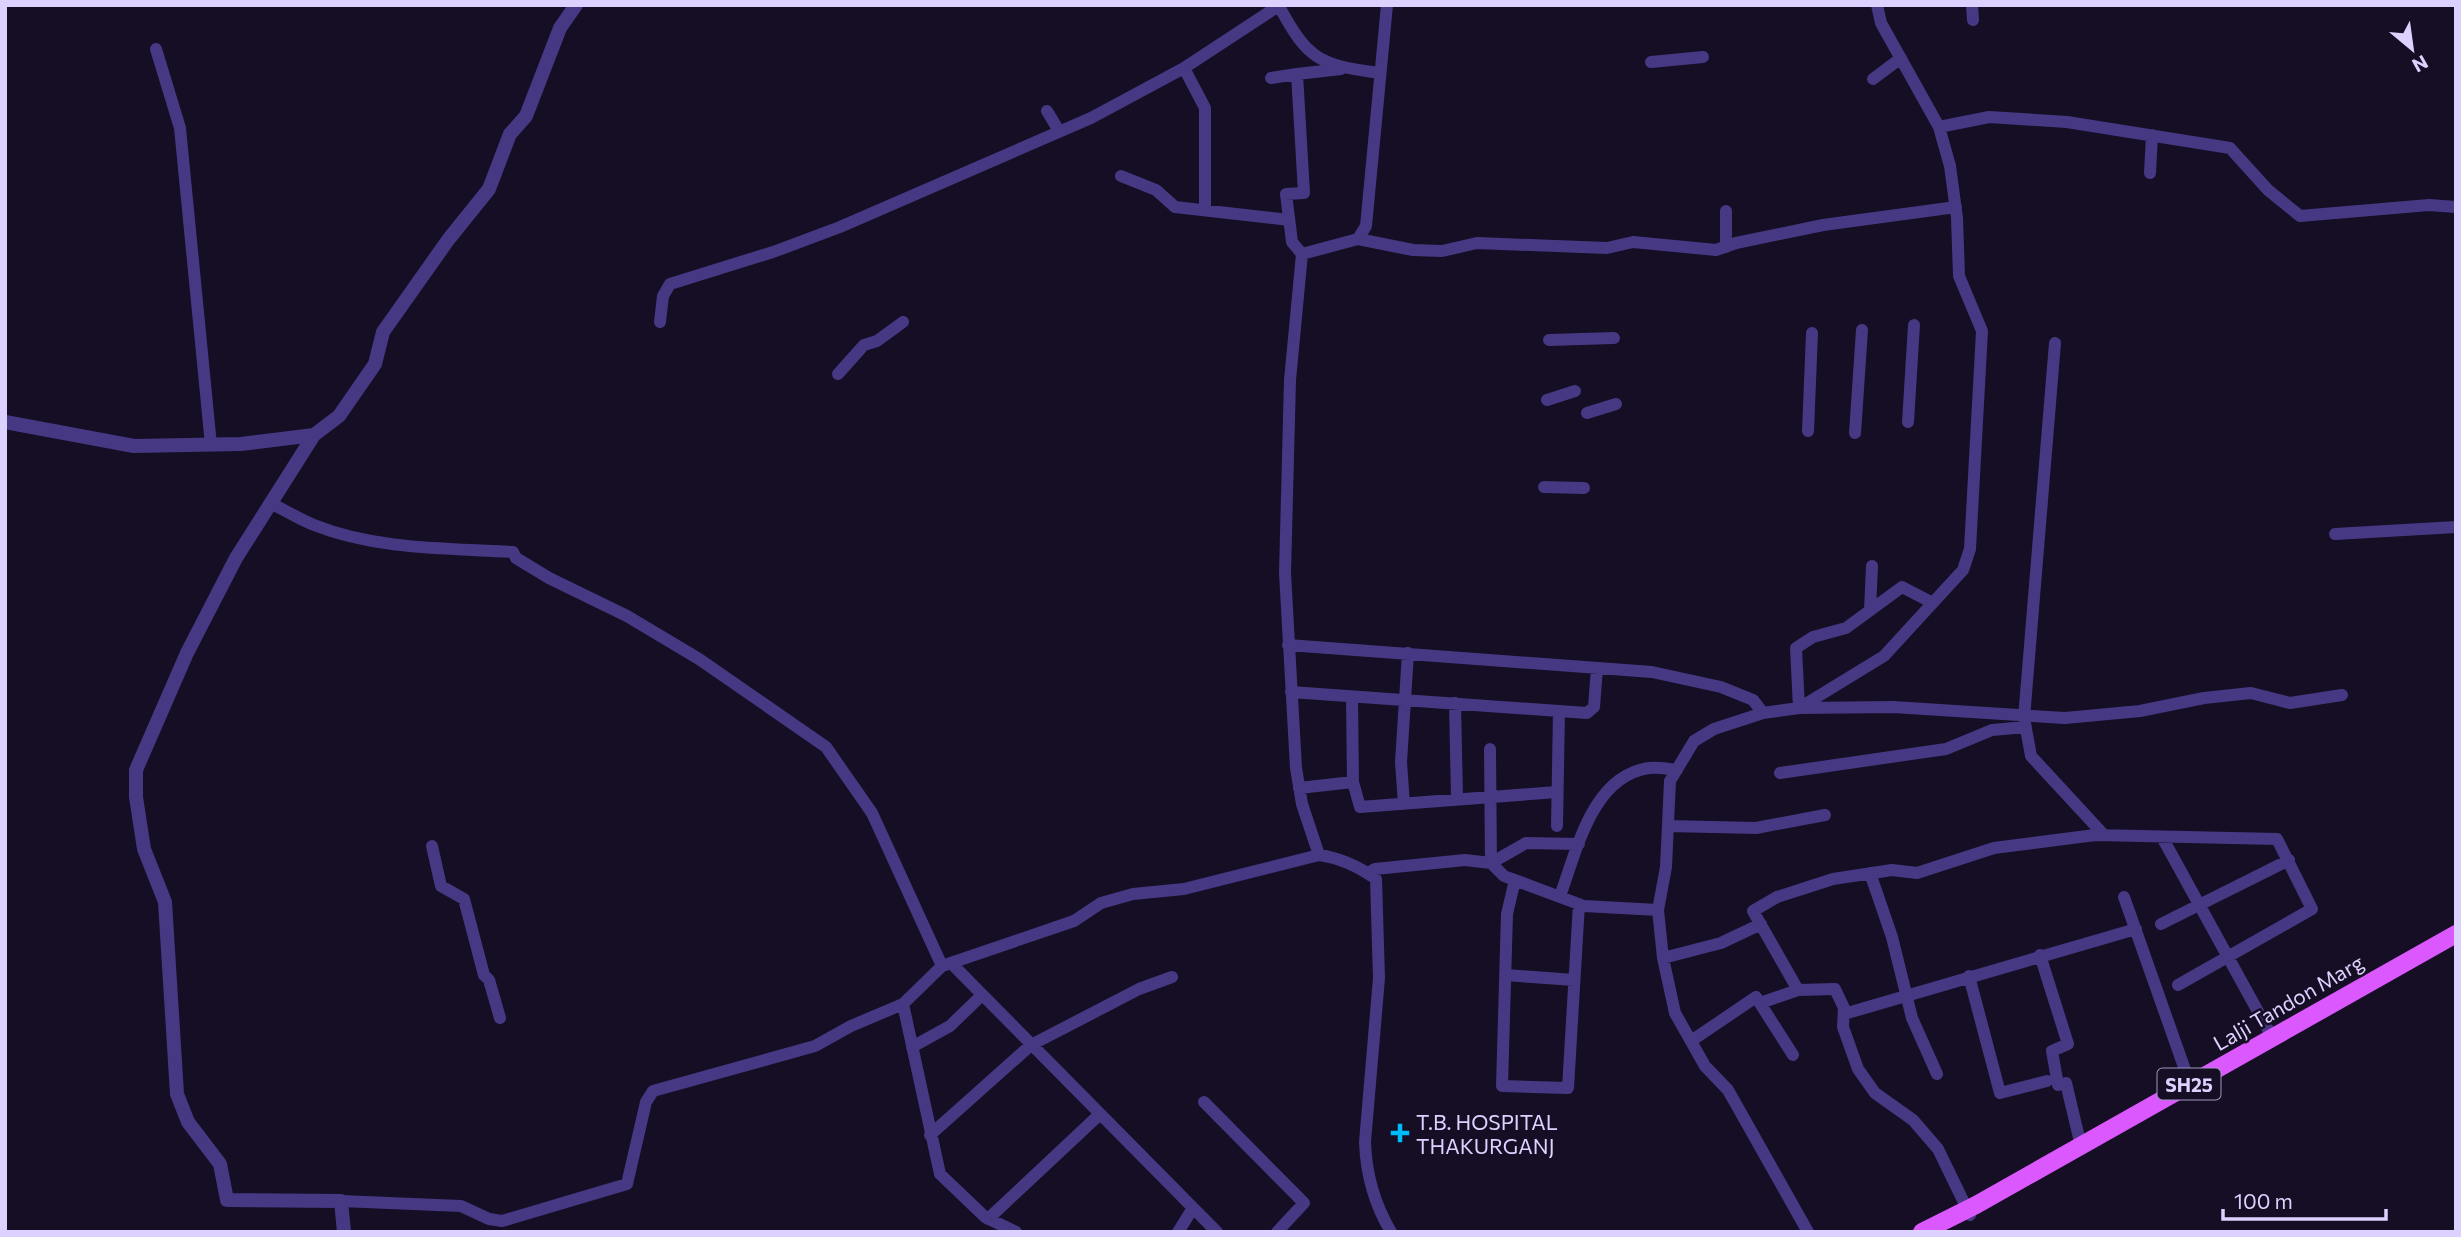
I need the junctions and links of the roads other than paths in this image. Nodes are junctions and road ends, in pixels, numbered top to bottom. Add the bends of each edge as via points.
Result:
1 (576, 5) edge
2 (1387, 5) edge
3 (1877, 5) edge
4 (1972, 5) edge
5 (1280, 6) edge
6 (1973, 20) dead end
7 (156, 49) dead end
8 (1703, 57) dead end
9 (1901, 58) junction
10 (1651, 62) dead end
11 (1184, 68) junction
12 (1345, 68) junction
13 (1380, 73) junction
14 (1297, 74) junction
15 (1271, 78) dead end
16 (1873, 79) dead end
17 (1047, 111) dead end
18 (1939, 127) junction
19 (1059, 131) junction
20 (2152, 135) junction
21 (2150, 173) dead end
22 (1121, 176) dead end
23 (1956, 207) junction
24 (2456, 207) edge
25 (1205, 210) junction
26 (1726, 211) dead end
27 (1289, 220) junction
28 (1366, 226) junction
29 (1358, 239) junction
30 (1374, 242) junction
31 (1726, 247) junction
32 (1302, 254) junction
33 (660, 321) dead end
34 (903, 323) dead end
35 (1913, 325) dead end
36 (1861, 330) dead end
37 (1812, 333) dead end
38 (1614, 338) dead end
39 (1549, 340) dead end
40 (2054, 343) dead end
41 (838, 373) dead end
42 (1575, 391) dead end
43 (1547, 400) dead end
44 (1616, 404) dead end
45 (1587, 413) dead end
46 (5, 422) edge
47 (1908, 422) dead end
48 (1808, 431) dead end
49 (1855, 433) dead end
50 (314, 435) junction
51 (211, 445) junction
52 (1544, 487) dead end
53 (1584, 488) dead end
54 (270, 503) junction
55 (2456, 527) edge
56 (2335, 534) dead end
57 (1872, 566) dead end
58 (1931, 602) junction
59 (1870, 610) junction
60 (1288, 645) junction
61 (1408, 653) junction
62 (1597, 668) junction
63 (1291, 692) junction
64 (2342, 695) dead end
65 (1352, 696) junction
66 (1404, 700) junction
67 (1455, 703) junction
68 (1799, 708) junction
69 (1559, 711) junction
70 (1763, 713) junction
71 (2025, 722) junction
72 (1490, 749) dead end
73 (1677, 770) junction
74 (1780, 773) dead end
75 (1353, 782) junction
76 (1299, 788) junction
77 (1557, 792) junction
78 (1490, 796) junction
79 (1457, 799) junction
80 (1404, 804) junction
81 (1825, 815) dead end
82 (1557, 826) dead end
83 (1668, 826) junction
84 (2104, 835) junction
85 (2162, 837) junction
86 (1579, 844) junction
87 (432, 846) dead end
88 (1319, 855) junction
89 (2289, 860) junction
90 (1491, 863) junction
91 (1368, 873) junction
92 (1870, 873) junction
93 (1515, 880) junction
94 (1560, 895) junction
95 (2124, 897) dead end
96 (1578, 904) junction
97 (2200, 904) junction
98 (1658, 910) junction
99 (2161, 924) dead end
100 (1761, 925) junction
101 (2136, 929) junction
102 (2456, 934) edge
103 (2456, 942) edge
104 (2228, 955) junction
105 (2040, 956) junction
106 (1663, 958) junction
107 (946, 965) junction
108 (1505, 975) junction
109 (1969, 976) junction
110 (1172, 977) dead end
111 (1574, 980) junction
112 (2178, 985) dead end
113 (1798, 990) junction
114 (982, 995) junction
115 (1907, 995) junction
116 (1760, 1003) junction
117 (903, 1004) junction
118 (1844, 1014) junction
119 (500, 1018) dead end
120 (2272, 1037) junction
121 (1691, 1041) junction
122 (1031, 1045) junction
123 (912, 1047) junction
124 (1793, 1055) dead end
125 (1937, 1074) dead end
126 (2210, 1077) junction
127 (2047, 1082) dead end
128 (2190, 1084) junction
129 (1203, 1102) dead end
130 (1100, 1114) junction
131 (930, 1135) junction
132 (2081, 1146) junction
133 (341, 1201) junction
134 (1193, 1208) junction
135 (1968, 1213) junction
136 (988, 1219) junction
137 (344, 1232) edge
138 (1016, 1232) edge
139 (1178, 1232) edge
140 (1217, 1232) edge
141 (1277, 1232) edge
142 (1391, 1232) edge
143 (1808, 1232) edge
144 (1922, 1232) edge
145 (1937, 1232) edge

1 - 50 street via 560,28 526,116 510,134 489,188 383,332 375,365 339,416
2 - 13 street
3 - 9 street via 1881,23
4 - 6 street
5 - 11 street
5 - 12 street via 1300,44
7 - 51 street via 180,128
8 - 10 street
9 - 16 street
9 - 18 street
11 - 19 street
11 - 25 street via 1205,108
12 - 13 street
12 - 14 street
13 - 28 street
14 - 15 street
14 - 27 street via 1304,193 1286,194
17 - 19 street
18 - 20 street via 1989,117 2067,121
18 - 23 street
19 - 33 street via 840,227 670,284 663,296
20 - 21 street
20 - 24 street via 2230,148 2268,190 2300,215
22 - 25 street via 1156,191 1175,207
23 - 31 street via 1823,225
23 - 58 street via 1959,276 1982,331 1970,549 1963,570
25 - 27 street
26 - 31 street
27 - 32 street via 1292,242
28 - 29 street
28 - 30 street
29 - 30 street
29 - 32 street
30 - 31 street via 1442,251 1477,243 1607,248 1633,242 1716,250
32 - 60 street via 1286,465
34 - 41 street via 864,345
35 - 47 street
36 - 49 street
37 - 48 street
38 - 39 street
40 - 71 street
42 - 43 street
44 - 45 street
46 - 51 street via 134,446
50 - 51 street
50 - 54 street
52 - 53 street
54 - 107 street via 314,525 354,537 410,547 513,552 549,578 627,616 699,659 826,747 872,813
54 - 133 street via 187,653 136,770 136,797 144,849 165,902 177,1094 188,1122 220,1164 227,1200
55 - 56 street
57 - 59 street
58 - 59 street via 1902,587
58 - 68 street via 1884,656
59 - 68 street via 1846,628 1812,637 1796,648
60 - 61 street
60 - 63 street
61 - 62 street
61 - 66 street
62 - 69 street via 1591,711
62 - 70 street via 1652,672 1721,687 1754,700
63 - 65 street
63 - 76 street
64 - 71 street via 2290,703 2251,694 2204,698 2140,711
65 - 66 street
65 - 75 street
66 - 67 street
66 - 80 street
67 - 69 street
67 - 79 street
68 - 70 street
68 - 71 street via 1893,708
69 - 77 street
70 - 73 street via 1693,741
71 - 74 street via 1946,749
71 - 84 street via 2031,756
72 - 78 street
73 - 83 street via 1670,781
73 - 86 street via 1649,768 1623,778 1602,794
75 - 76 street
75 - 80 street via 1360,807
76 - 88 street
77 - 78 street
77 - 82 street
78 - 79 street
78 - 90 street
79 - 80 street
81 - 83 street via 1756,828
83 - 98 street
84 - 85 street
84 - 92 street via 1994,848 1917,873
85 - 89 street via 2277,839
85 - 97 street
86 - 90 street via 1527,843
86 - 94 street
87 - 119 street via 441,886 464,899
88 - 91 street
88 - 107 street via 1184,889 1133,894 1101,903 1074,921
89 - 97 street
89 - 104 street via 2312,909
90 - 91 street via 1465,860
90 - 93 street
91 - 142 street via 1376,879 1379,978 1366,1168
92 - 100 street via 1777,897 1753,911
92 - 115 street
93 - 94 street
93 - 108 street via 1507,914
94 - 96 street
95 - 101 street
96 - 98 street
96 - 111 street
97 - 99 street
97 - 104 street
98 - 106 street
100 - 106 street via 1721,943
100 - 113 street
101 - 105 street
101 - 128 street
102 - 120 main road, Lalji Tandon Marg / SH25
103 - 126 main road, Lalji Tandon Marg / SH25
104 - 112 street
104 - 120 street
105 - 109 street
105 - 132 street via 2068,1044 2053,1051 2058,1085 2066,1083
106 - 121 street via 1675,1013
107 - 114 street
107 - 117 street
108 - 111 street
108 - 111 street via 1502,1086 1568,1088
109 - 115 street
109 - 127 street via 2000,1093
110 - 122 street via 1139,989
113 - 116 street
113 - 118 street via 1835,989
114 - 122 street
114 - 123 street via 950,1026
115 - 118 street
115 - 125 street
116 - 121 street via 1756,997
116 - 124 street
117 - 123 street
117 - 133 street via 815,1046 653,1091 646,1102 626,1184 502,1221 461,1206
118 - 135 street via 1843,1027 1858,1069 1875,1093 1913,1120 1938,1149
120 - 126 main road, Lalji Tandon Marg / SH25
121 - 143 street via 1705,1066 1728,1090
122 - 130 street
122 - 131 street
123 - 131 street
126 - 128 main road, Lalji Tandon Marg / SH25
126 - 135 main road, Lalji Tandon Marg / SH25
128 - 132 main road, Lalji Tandon Marg / SH25
129 - 141 street via 1304,1203
130 - 134 street
130 - 136 street
131 - 136 street via 940,1174
132 - 135 main road, Lalji Tandon Marg / SH25
133 - 137 street
134 - 139 street
134 - 140 street
135 - 144 main road, Lalji Tandon Marg / SH25
135 - 145 main road, Lalji Tandon Marg / SH25
136 - 138 street

